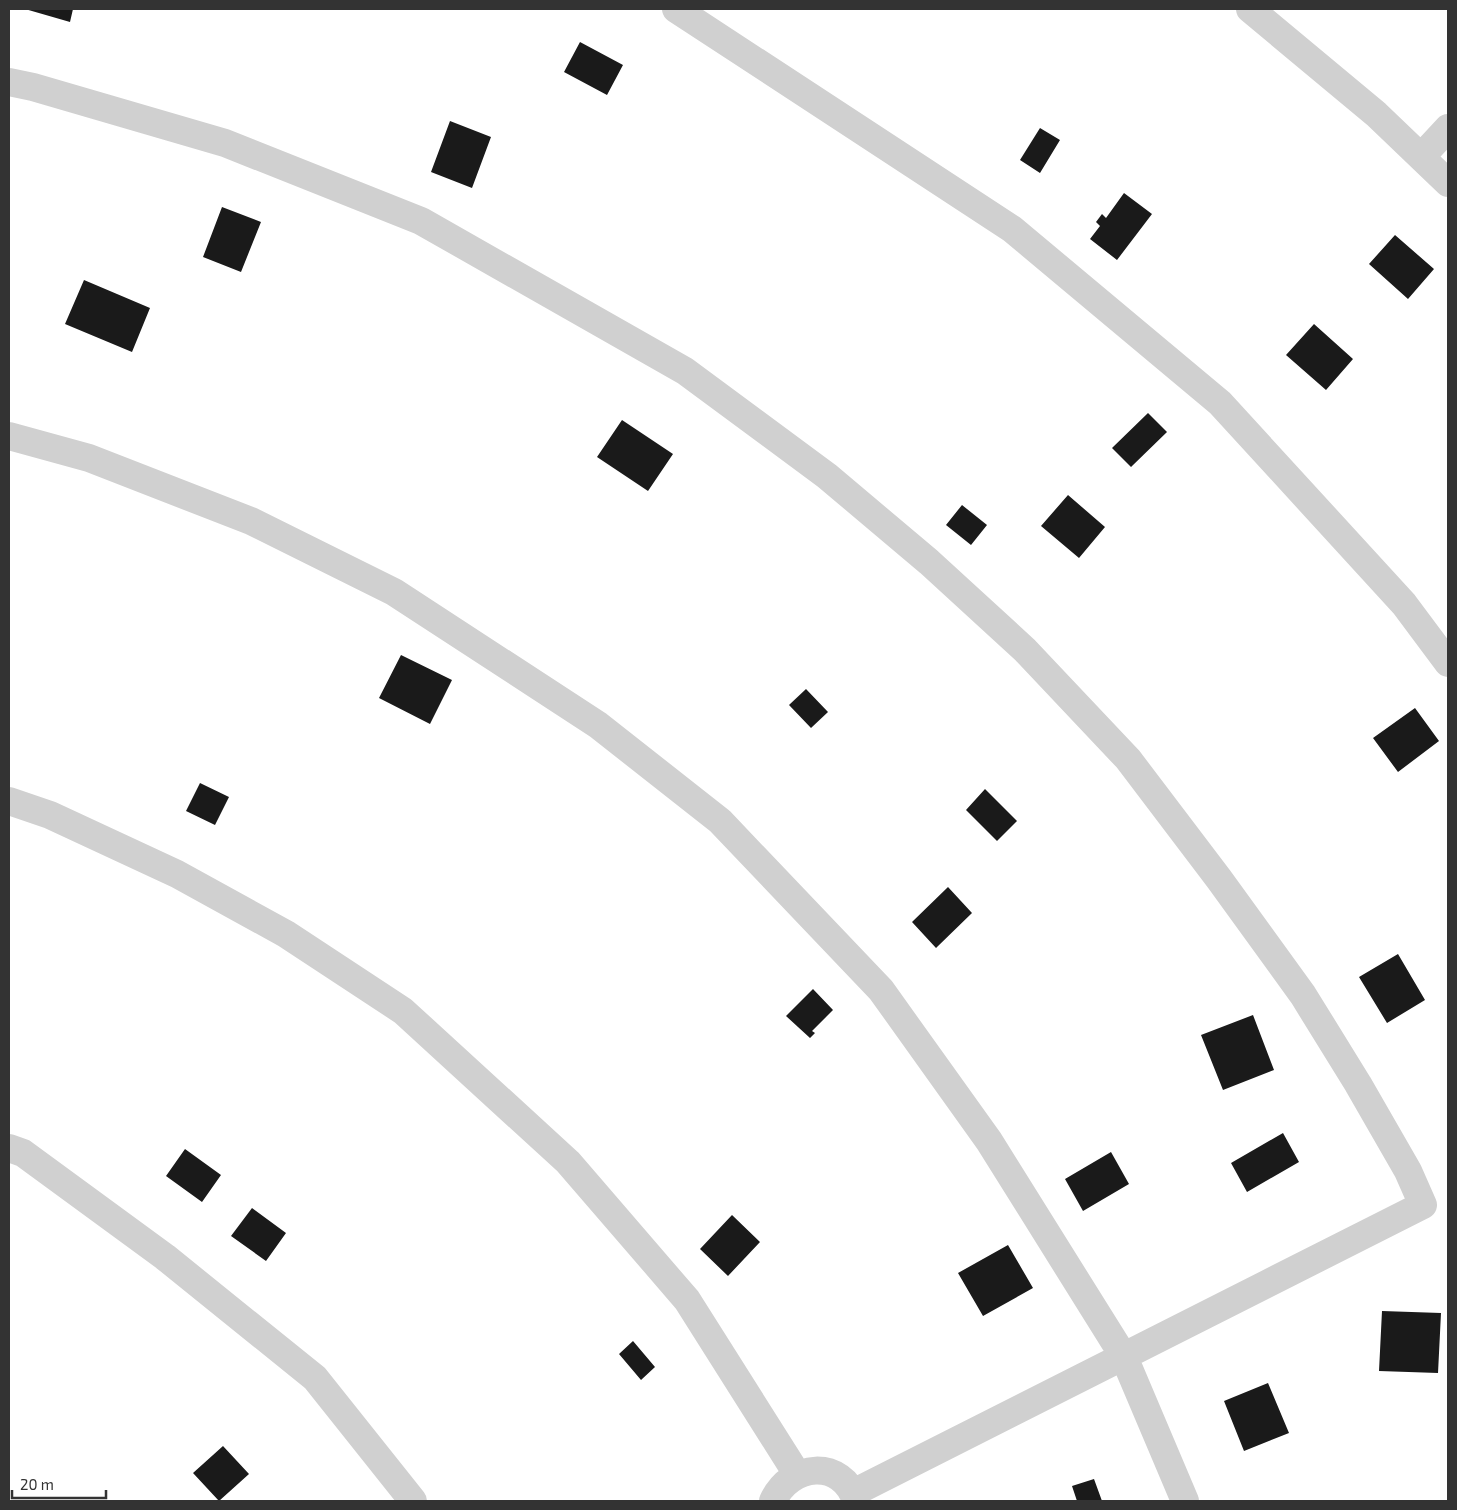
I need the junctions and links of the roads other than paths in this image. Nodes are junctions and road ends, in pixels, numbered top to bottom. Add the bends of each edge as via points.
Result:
1 (676, 9) edge
2 (1250, 9) edge
3 (9, 82) edge
4 (1448, 128) edge
5 (1421, 157) junction
6 (1448, 183) edge
7 (9, 436) edge
8 (1448, 663) edge
9 (9, 801) edge
10 (9, 1148) edge
11 (1124, 1357) junction
12 (797, 1474) junction
13 (854, 1497) edge
14 (413, 1501) edge
15 (773, 1501) edge
16 (1185, 1501) edge

1 - 8 lane via 1012,229 1220,402 1404,604
2 - 5 lane via 1376,114
3 - 11 lane via 225,144 421,221 685,371 828,476 929,562 1025,650 1128,759 1303,995 1408,1171 1423,1205
4 - 5 lane
5 - 6 lane
7 - 11 lane via 89,458 251,521 394,592 598,725 720,821 881,990 989,1141
9 - 12 lane via 50,815 177,874 286,934 403,1011 568,1162 686,1300
10 - 14 lane via 23,1153 165,1257 315,1378
11 - 13 lane
11 - 16 lane
12 - 13 lane via 813,1470 829,1472 843,1480
12 - 15 lane via 779,1490

